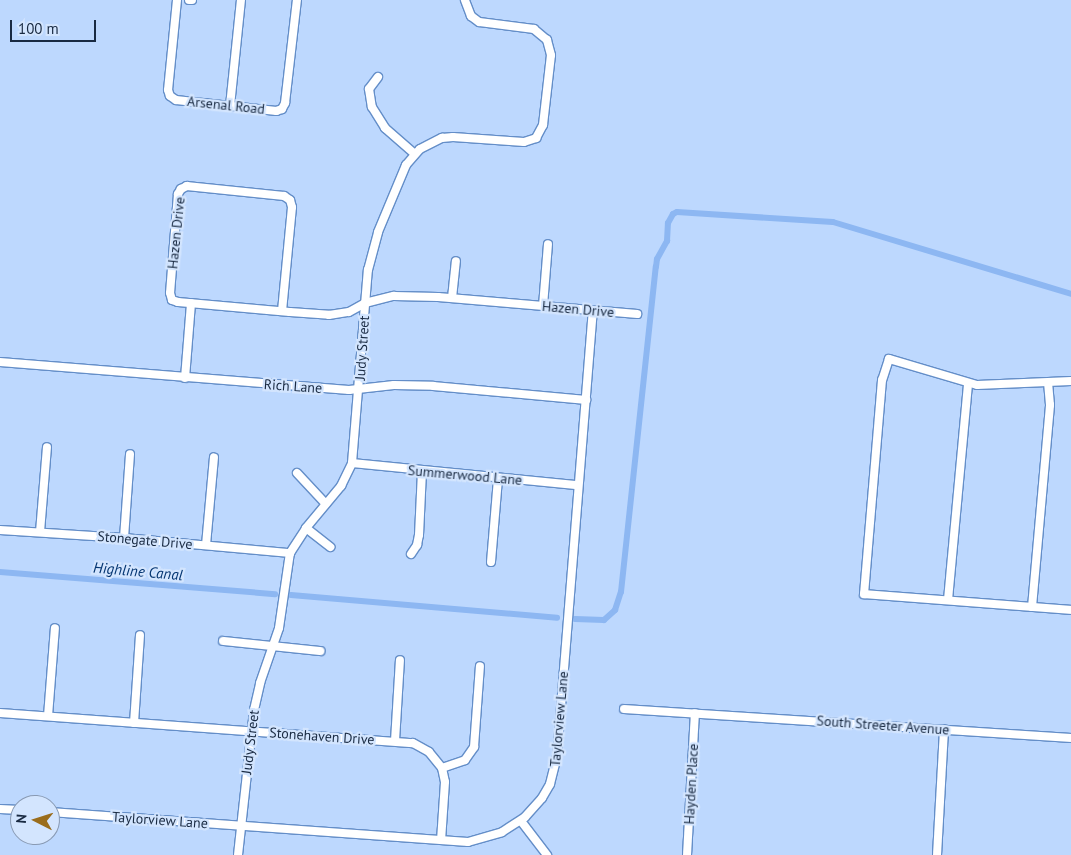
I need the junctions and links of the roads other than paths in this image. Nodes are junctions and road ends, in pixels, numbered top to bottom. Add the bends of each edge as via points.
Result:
1 (177, 0) edge
2 (242, 0) edge
3 (297, 0) edge
4 (465, 0) edge
5 (378, 77) dead end
6 (230, 106) junction
7 (414, 153) junction
8 (548, 244) dead end
9 (456, 261) dead end
10 (452, 298) junction
11 (191, 303) junction
12 (366, 303) junction
13 (543, 306) junction
14 (593, 310) junction
15 (282, 311) junction
16 (637, 314) dead end
17 (0, 362) edge
18 (185, 378) junction
19 (1071, 381) edge
20 (968, 384) junction
21 (1048, 384) junction
22 (359, 390) junction
23 (586, 400) junction
24 (46, 447) dead end
25 (130, 454) dead end
26 (214, 457) dead end
27 (352, 463) junction
28 (422, 472) junction
29 (297, 473) dead end
30 (498, 478) junction
31 (578, 485) junction
32 (326, 504) junction
33 (306, 528) junction
34 (0, 530) edge
35 (40, 532) junction
36 (124, 538) junction
37 (206, 545) junction
38 (330, 547) dead end
39 (290, 554) junction
40 (411, 554) dead end
41 (491, 562) dead end
42 (948, 600) junction
43 (1032, 607) junction
44 (1071, 610) edge
45 (54, 628) dead end
46 (140, 635) dead end
47 (222, 640) dead end
48 (273, 646) junction
49 (320, 651) dead end
50 (400, 660) dead end
51 (480, 666) dead end
52 (624, 708) dead end
53 (0, 713) edge
54 (695, 713) junction
55 (48, 716) junction
56 (134, 723) junction
57 (944, 729) junction
58 (251, 731) junction
59 (1071, 738) edge
60 (395, 741) junction
61 (442, 768) junction
62 (60, 813) edge
63 (521, 821) junction
64 (240, 826) junction
65 (441, 840) junction
66 (238, 855) edge
67 (547, 855) edge
68 (687, 855) edge
69 (937, 855) edge

1 - 6 street, Arsenal Road via 170,96 176,100
2 - 6 street
3 - 6 street, Arsenal Road via 282,108
4 - 7 street via 468,12 479,22 534,29 547,40 551,55 542,128 536,138 524,142 447,137
5 - 7 street via 370,89 372,108 385,128
7 - 12 street, Judy Street via 378,232 368,270
8 - 13 street
9 - 10 street
10 - 12 street, Hazen Drive via 394,296
10 - 13 street, Hazen Drive
11 - 15 street, Hazen Drive
11 - 15 street, Hazen Drive via 172,300 170,293 178,194 187,186 284,196 290,200
11 - 18 street
12 - 15 street, Hazen Drive via 349,312 329,315
12 - 22 street, Judy Street
13 - 14 street, Hazen Drive
14 - 16 street, Hazen Drive
14 - 23 street, Taylorview Lane
17 - 18 street, Rich Lane
18 - 22 street, Rich Lane
19 - 21 street
20 - 21 street
20 - 42 street
20 - 42 street via 888,359 882,380 864,594
21 - 43 street via 1050,406
22 - 23 street, Rich Lane via 394,385 433,386
22 - 27 street, Judy Street
23 - 31 street, Taylorview Lane
24 - 35 street
25 - 36 street
26 - 37 street
27 - 28 street, Summerwood Lane
27 - 32 street, Judy Street via 341,486
28 - 30 street, Summerwood Lane
28 - 40 street via 419,535
29 - 32 street
30 - 31 street, Summerwood Lane
30 - 41 street
31 - 63 street, Taylorview Lane via 556,765 542,798
32 - 33 street, Judy Street
33 - 38 street
33 - 39 street, Judy Street
34 - 35 street, Stonegate Drive
35 - 36 street, Stonegate Drive
36 - 37 street, Stonegate Drive
37 - 39 street, Stonegate Drive
39 - 48 street, Judy Street via 279,628
42 - 43 street
43 - 44 street
45 - 55 street
46 - 56 street
47 - 48 street
48 - 49 street
48 - 58 street, Judy Street via 260,683
50 - 60 street
51 - 61 street via 474,747 464,760
52 - 54 street, South Streeter Avenue
53 - 55 street, Stonehaven Drive
54 - 57 street, South Streeter Avenue
54 - 68 street, Hayden Place
55 - 56 street, Stonehaven Drive
56 - 58 street, Stonehaven Drive
57 - 59 street, South Streeter Avenue
57 - 69 street
58 - 60 street, Stonehaven Drive
58 - 64 street, Judy Street
60 - 61 street, Stonehaven Drive via 413,743 429,752
61 - 65 street via 445,782
62 - 64 street, Taylorview Lane
63 - 65 street, Taylorview Lane via 479,840
63 - 67 street
64 - 65 street, Taylorview Lane
64 - 66 street, Judy Street

